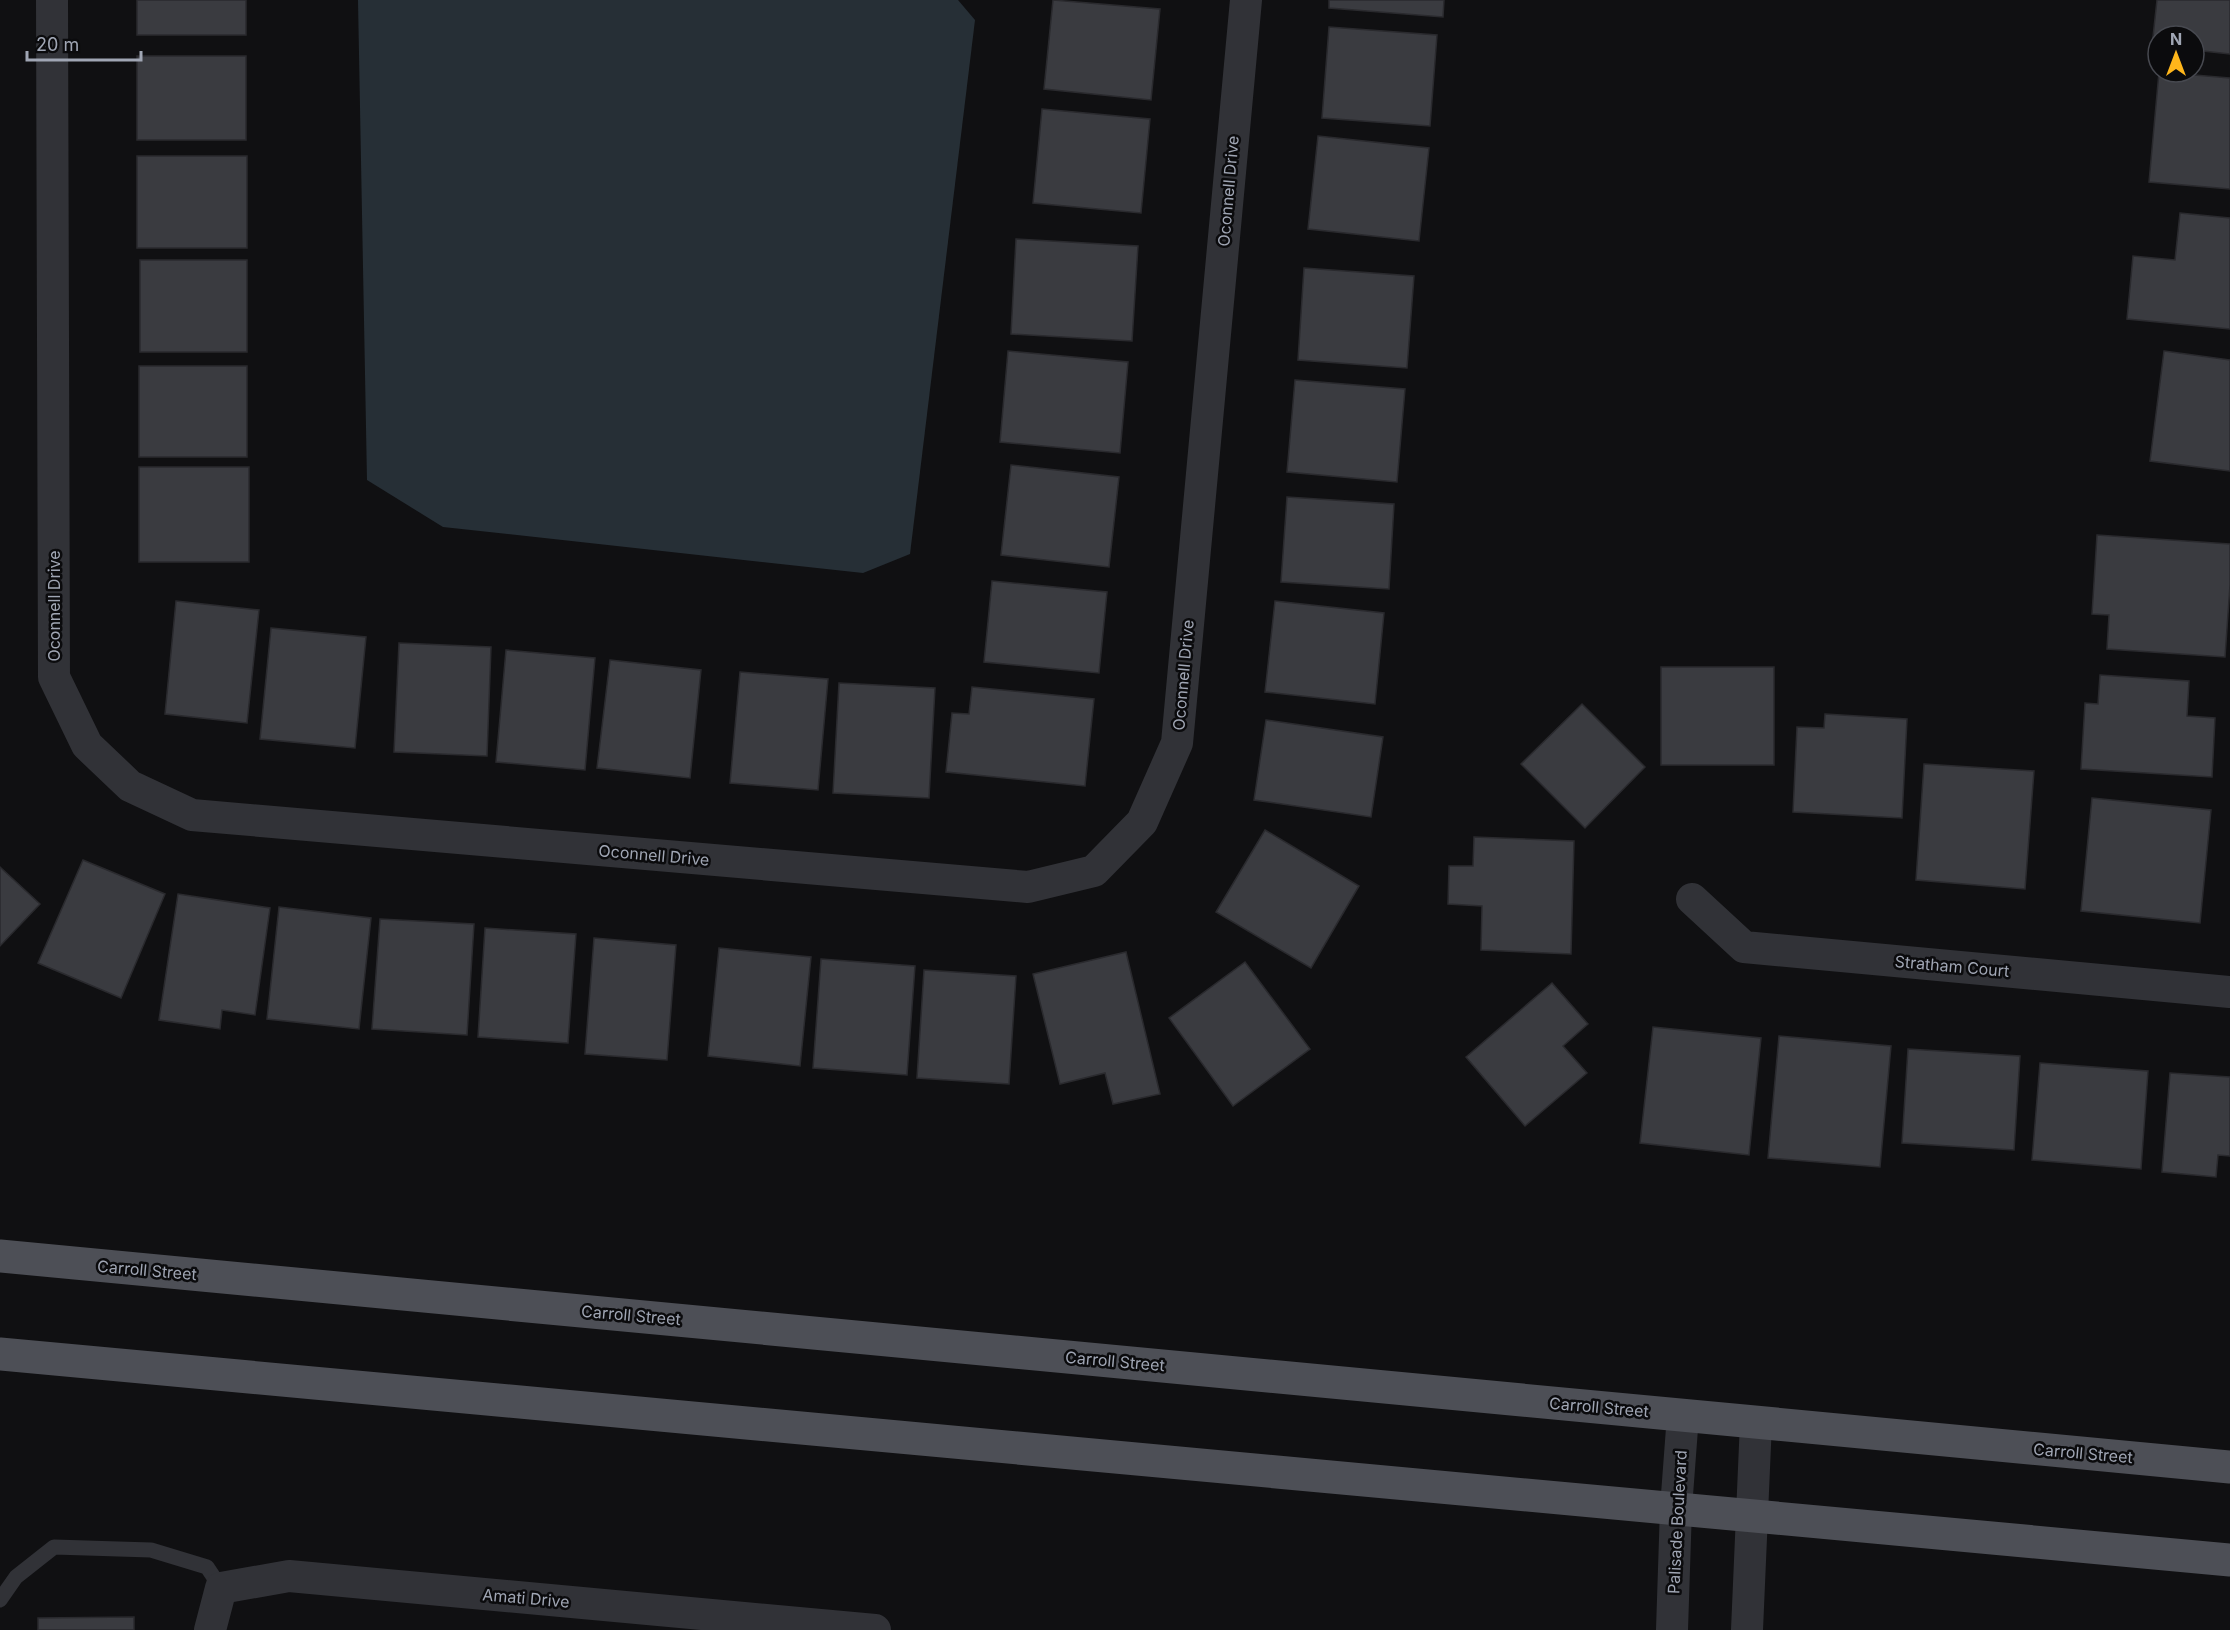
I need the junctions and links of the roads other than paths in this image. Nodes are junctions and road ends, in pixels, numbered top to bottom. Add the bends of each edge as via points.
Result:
1 (52, 0) edge
2 (1246, 0) edge
3 (1692, 899) dead end
4 (2230, 992) edge
5 (0, 1256) edge
6 (0, 1353) edge
7 (1683, 1415) junction
8 (1756, 1422) junction
9 (2230, 1467) edge
10 (1676, 1508) junction
11 (1751, 1514) junction
12 (2230, 1560) edge
13 (221, 1588) junction
14 (0, 1600) edge
15 (210, 1630) edge
16 (876, 1630) edge
17 (1672, 1630) edge
18 (1747, 1630) edge

1 - 2 street, Oconnell Drive via 54,676 87,745 130,786 192,815 1028,887 1094,871 1142,822 1177,743
3 - 4 street, Stratham Court via 1744,947
5 - 7 main road, Carroll Street
6 - 10 main road
7 - 8 main road, Carroll Street
7 - 10 street, Palisade Boulevard
8 - 9 main road, Carroll Street
8 - 11 street
10 - 11 main road
10 - 17 street, Palisade Boulevard
11 - 12 main road
11 - 18 street
13 - 14 lane via 207,1567 151,1550 54,1546 16,1577
13 - 15 street
13 - 16 street, Amati Drive via 289,1576

